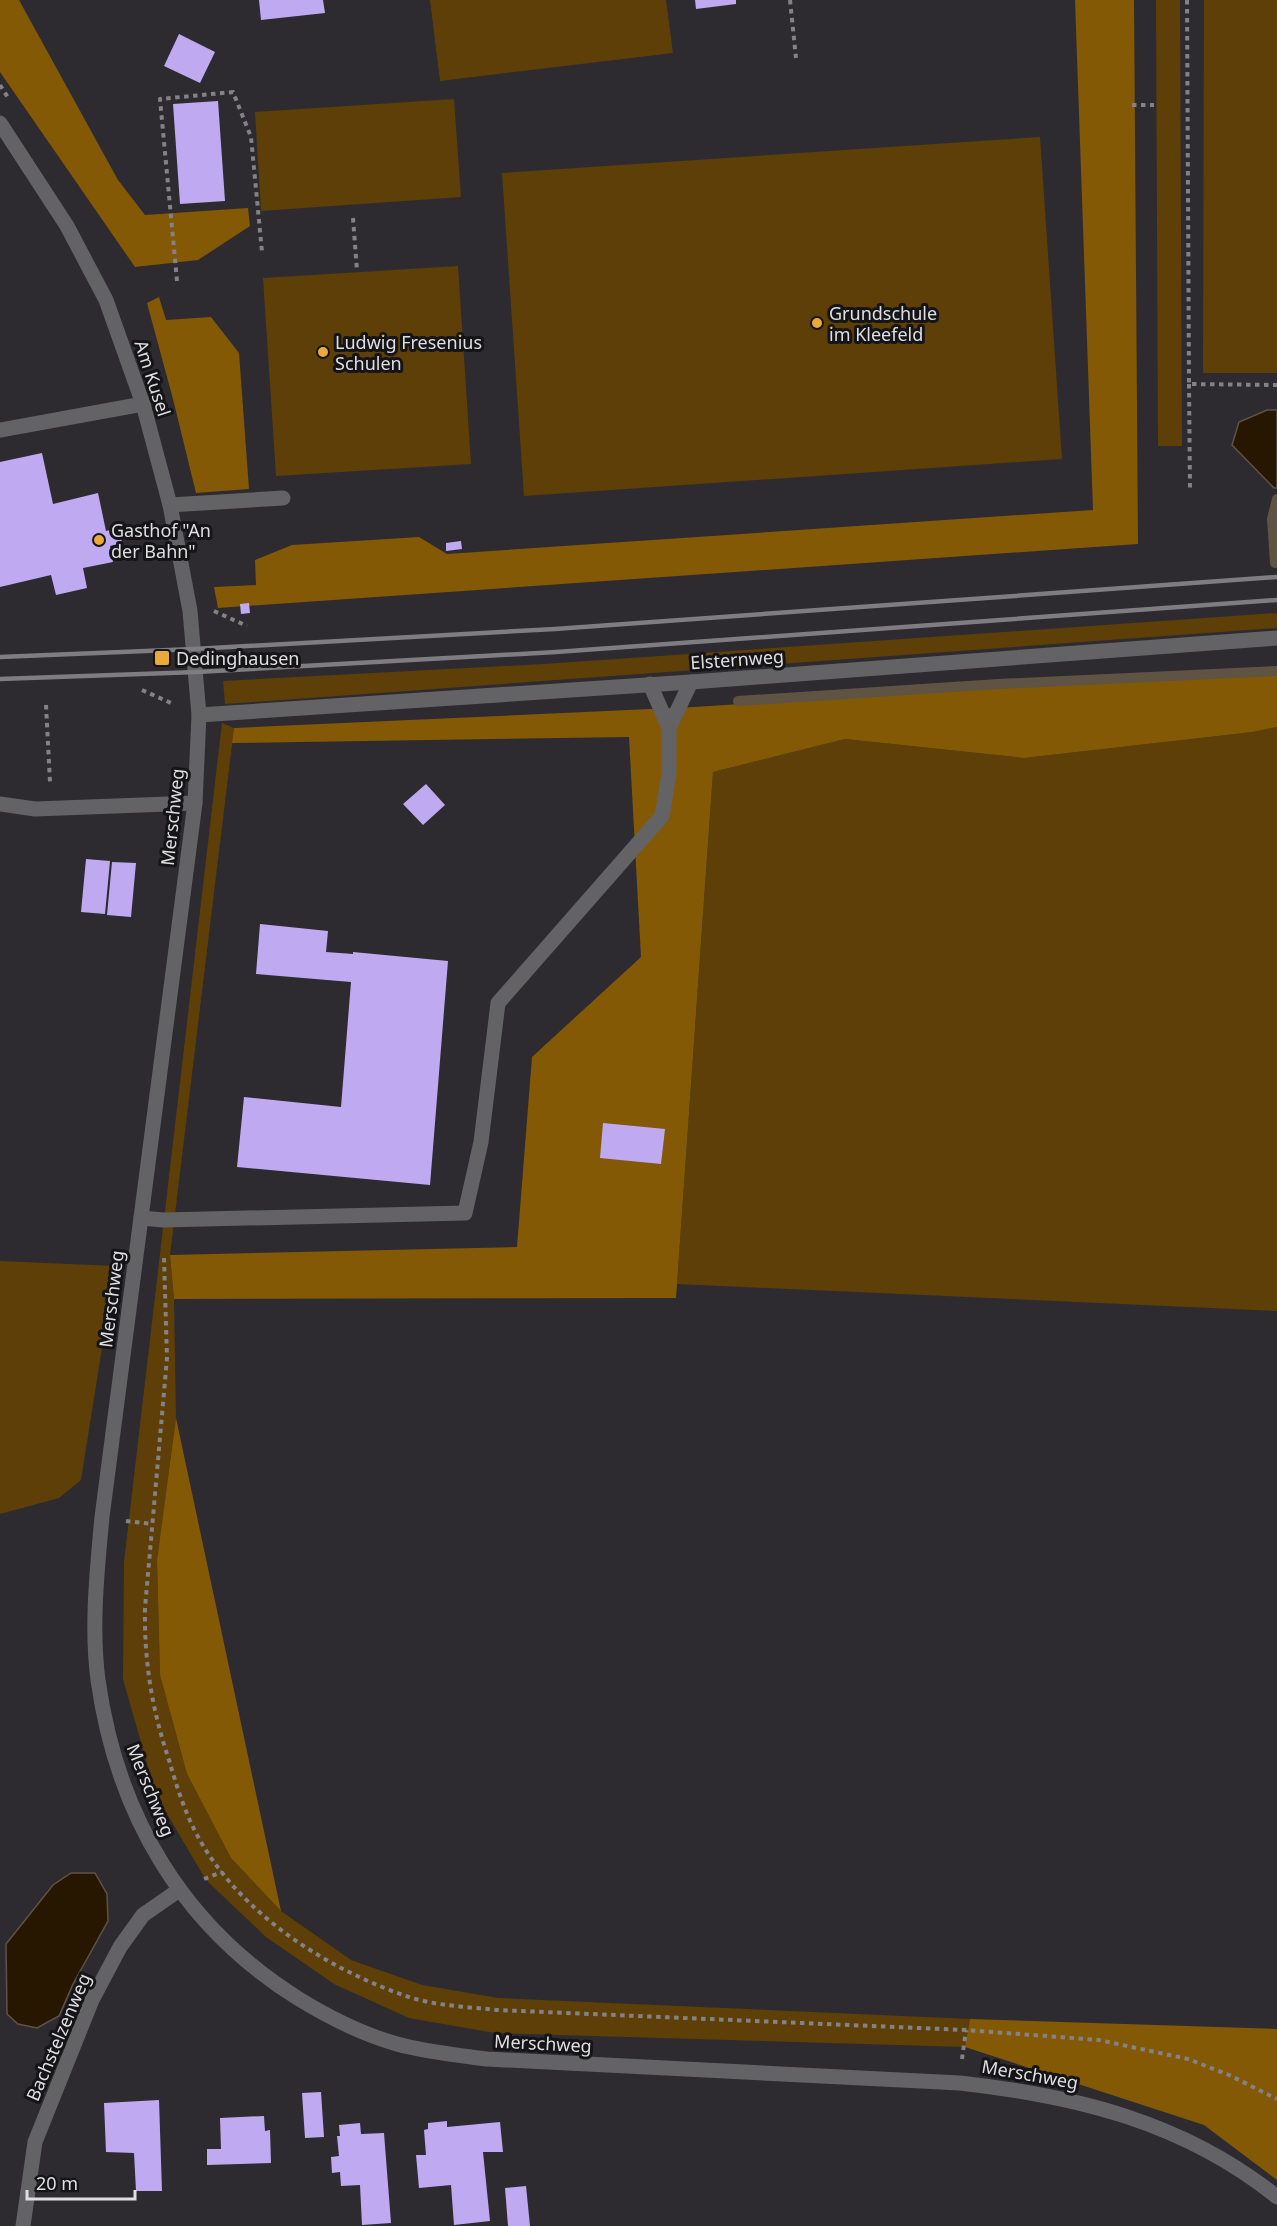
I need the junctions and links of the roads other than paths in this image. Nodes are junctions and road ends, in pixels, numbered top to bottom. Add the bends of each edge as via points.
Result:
1 (0, 123) edge
2 (142, 404) junction
3 (0, 430) edge
4 (283, 498) dead end
5 (170, 505) junction
6 (1277, 638) edge
7 (197, 672) joint
8 (691, 682) junction
9 (650, 684) junction
10 (199, 715) junction
11 (669, 728) junction
12 (195, 803) junction
13 (0, 804) edge
14 (141, 1218) junction
15 (179, 1890) junction
16 (1277, 2197) edge
17 (23, 2226) edge

1 - 2 street, Am Kusel via 67,226 106,300
2 - 3 street
2 - 5 street, Am Kusel
4 - 5 street
5 - 7 street, Am Kusel
6 - 8 street, Elsternweg
7 - 10 street, Merschweg
8 - 9 street, Elsternweg
8 - 11 street
9 - 10 street, Elsternweg
9 - 11 street
10 - 12 street, Merschweg
11 - 14 street via 669,774 662,816 498,1003 481,1142 465,1213
12 - 13 street via 35,809
12 - 14 street, Merschweg
14 - 15 street, Merschweg via 102,1518 95,1650 105,1718 121,1777 150,1846
15 - 16 street, Merschweg via 217,1934 274,1983 353,2028 398,2044 487,2059 960,2083 1022,2090 1087,2104 1187,2140
15 - 17 street, Bachstelzenweg via 143,1915 120,1947 92,2000 35,2142

